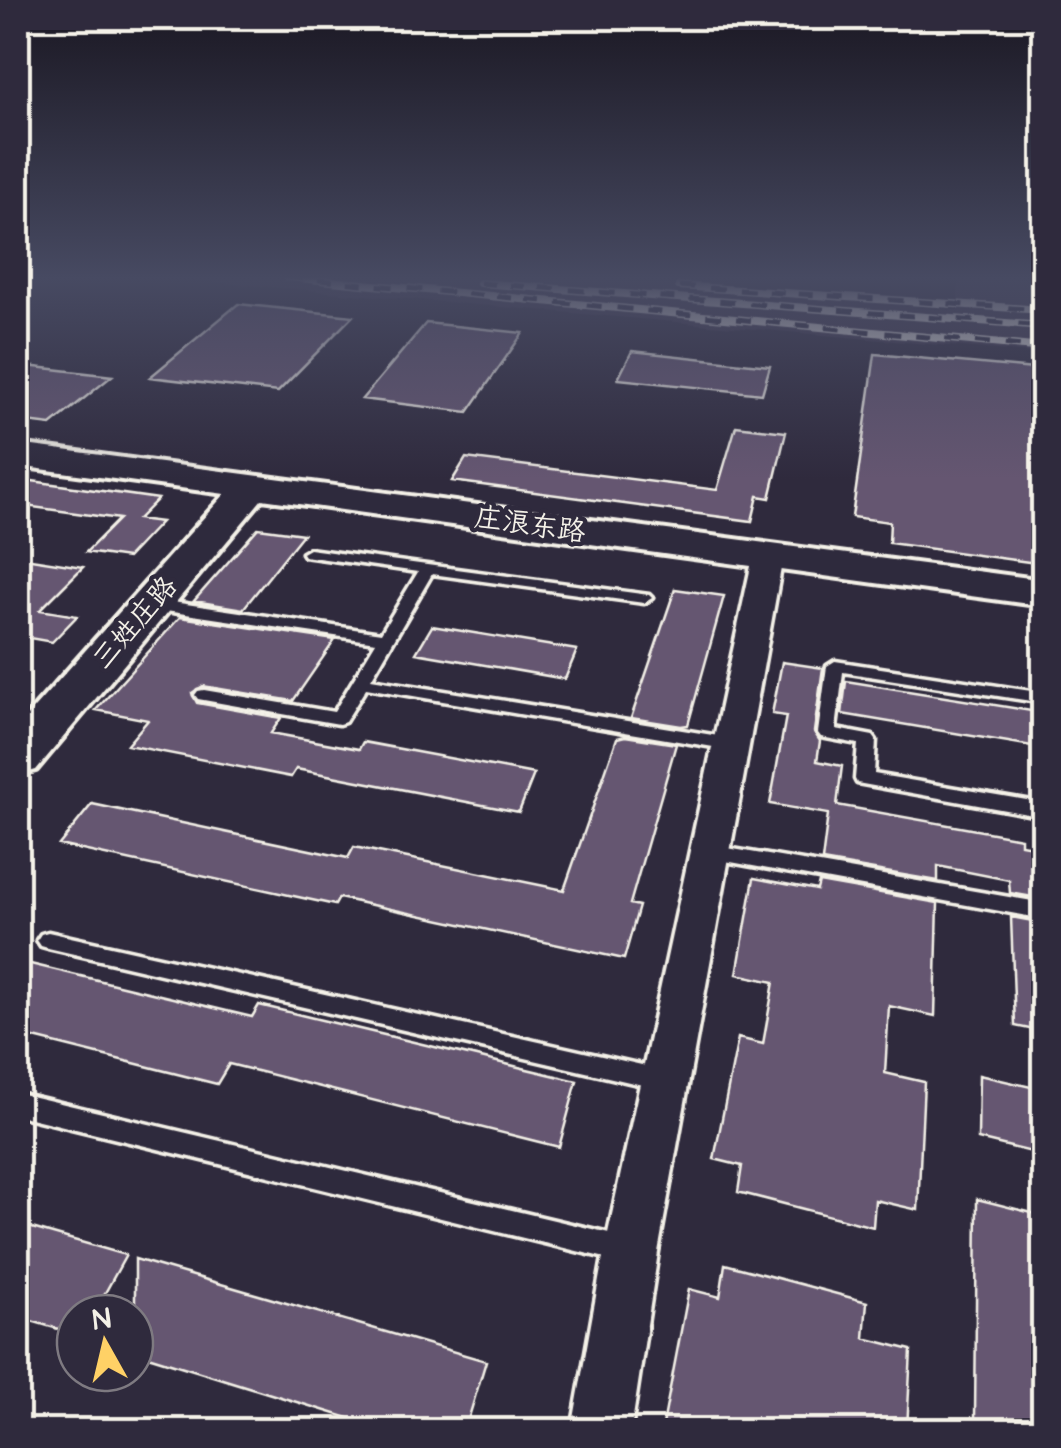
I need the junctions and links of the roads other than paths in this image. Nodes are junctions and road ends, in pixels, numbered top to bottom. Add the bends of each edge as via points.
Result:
1 (18, 455) edge
2 (252, 487) junction
3 (309, 553) dead end
4 (768, 557) junction
5 (427, 570) junction
6 (1044, 593) edge
7 (644, 598) dead end
8 (151, 604) junction
9 (386, 639) junction
10 (361, 682) junction
11 (204, 694) dead end
12 (1044, 698) edge
13 (731, 744) junction
14 (18, 758) edge
15 (1044, 810) edge
16 (710, 852) junction
17 (1044, 910) edge
18 (48, 940) dead end
19 (665, 1080) junction
20 (18, 1104) edge
21 (631, 1252) junction
22 (601, 1430) edge

1 - 2 street, 庄浪东路
2 - 4 street, 庄浪东路
2 - 8 street, 三姓庄路
3 - 5 lane
4 - 6 street, 庄浪东路
4 - 13 street
5 - 7 lane
5 - 9 lane
8 - 9 lane
8 - 14 street, 三姓庄路
9 - 10 lane
10 - 11 lane via 339,718
10 - 13 lane
12 - 15 lane via 835,666 827,733 867,740 864,779
13 - 16 street
16 - 17 lane
16 - 19 street
18 - 19 lane
19 - 21 street
20 - 21 lane
21 - 22 street

